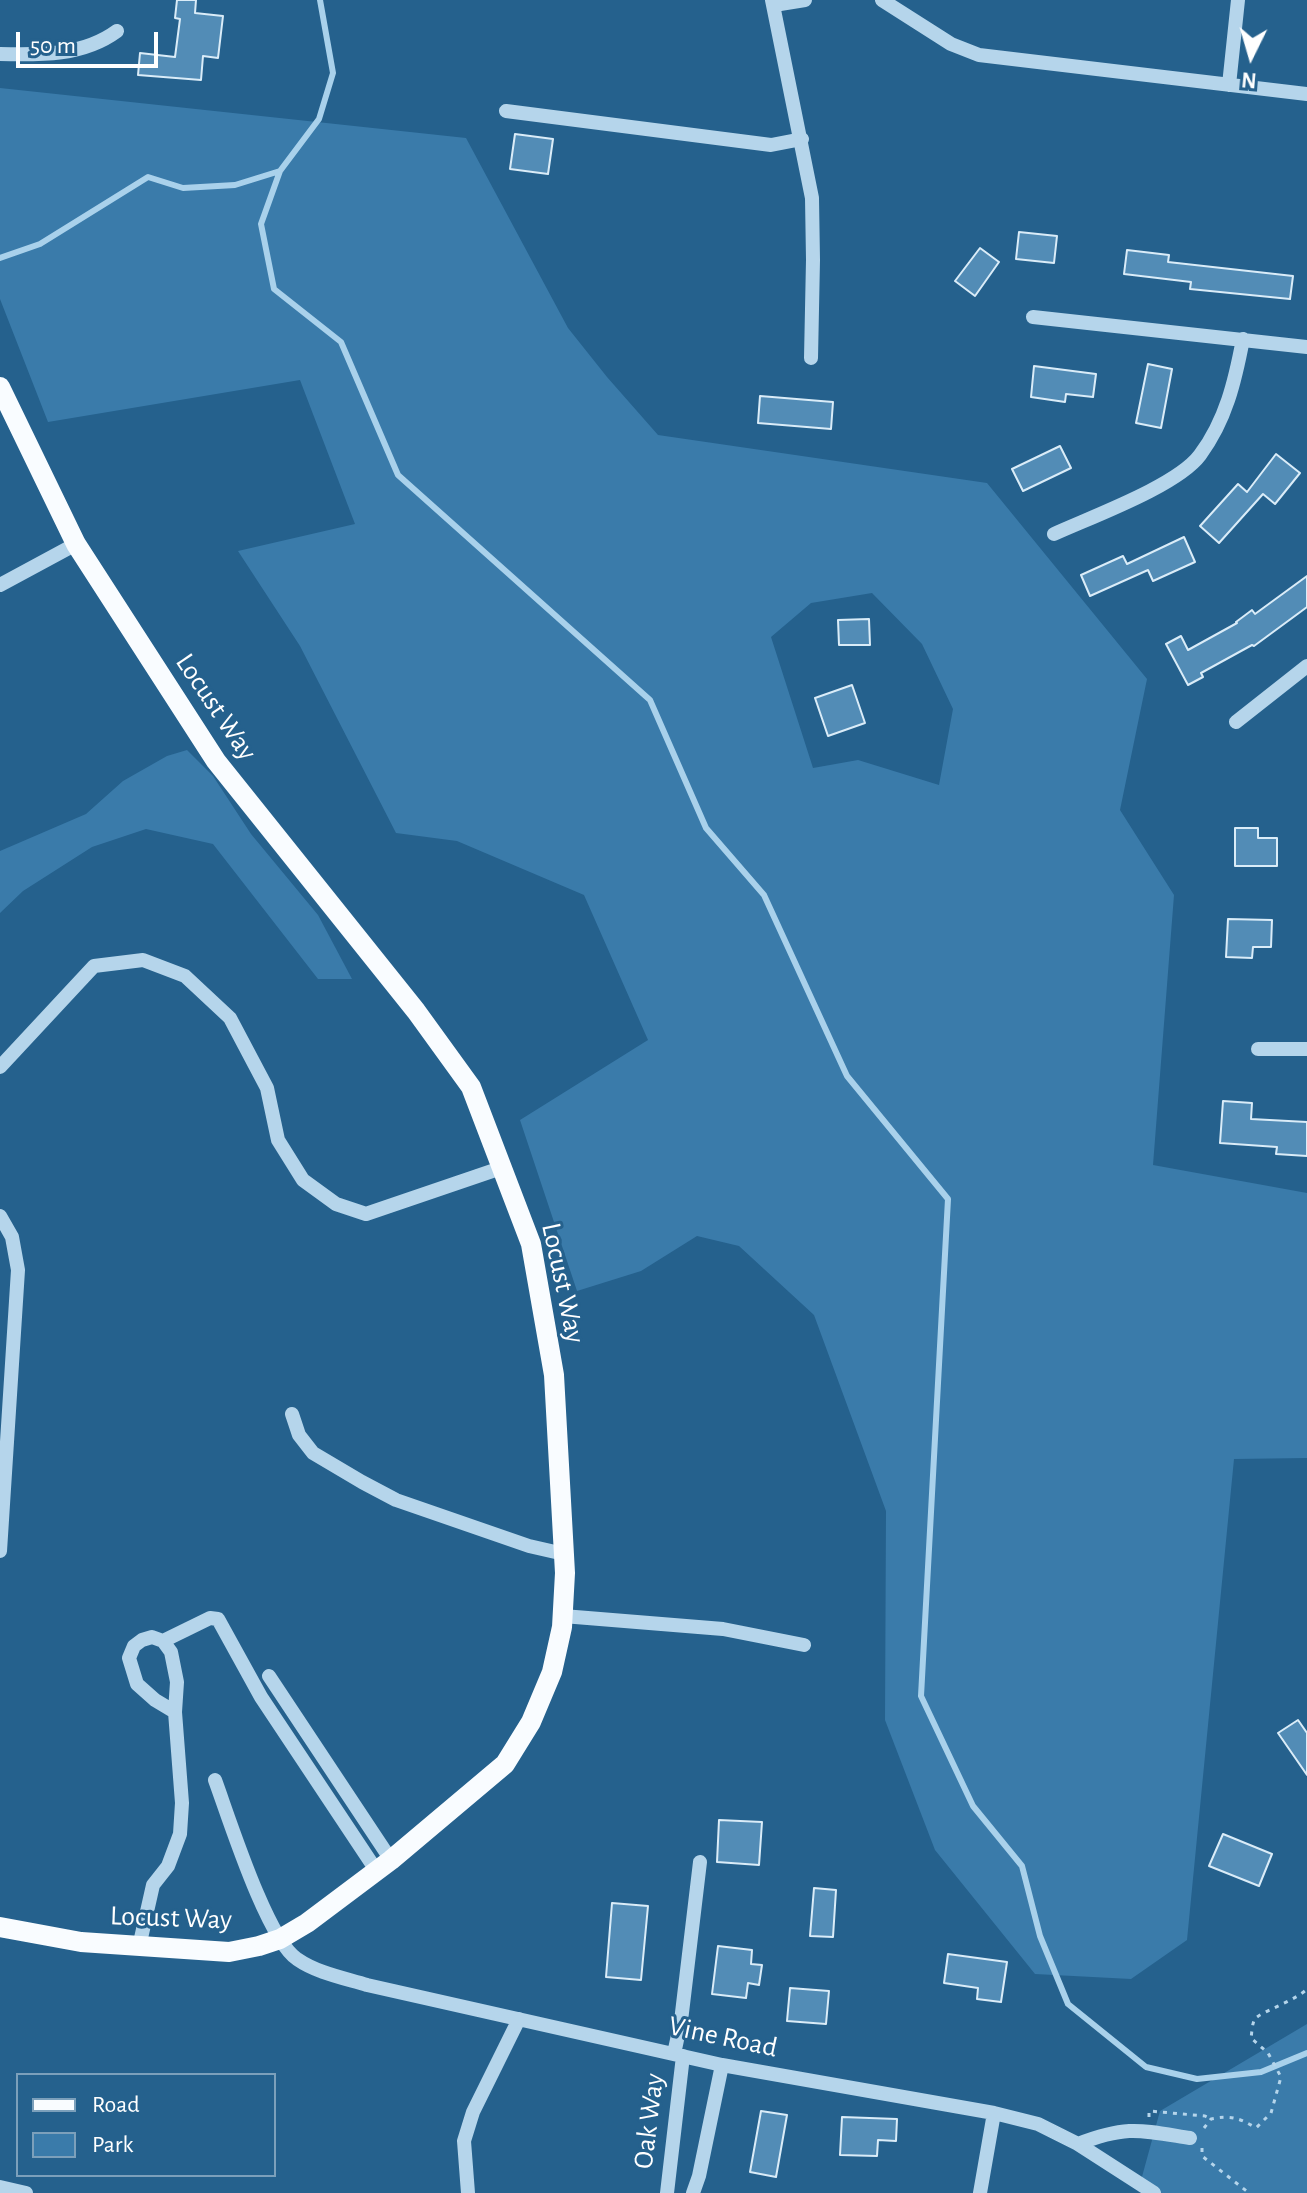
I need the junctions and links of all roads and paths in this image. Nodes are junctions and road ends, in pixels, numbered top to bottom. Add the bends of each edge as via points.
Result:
1 (805, 0) edge
2 (882, 0) edge
3 (1238, 0) edge
4 (773, 3) edge
5 (117, 31) dead end
6 (0, 54) edge
7 (1229, 85) junction
8 (1307, 94) edge
9 (506, 111) dead end
10 (802, 139) junction
11 (1033, 317) dead end
12 (1243, 339) junction
13 (1307, 347) edge
14 (811, 358) dead end
15 (0, 387) edge
16 (1054, 534) dead end
17 (76, 544) junction
18 (0, 585) edge
19 (1307, 666) edge
20 (1236, 722) dead end
21 (1258, 1049) dead end
22 (1307, 1049) edge
23 (0, 1067) edge
24 (501, 1168) junction
25 (0, 1216) edge
26 (292, 1414) dead end
27 (0, 1551) edge
28 (564, 1554) junction
29 (563, 1616) junction
30 (163, 1641) junction
31 (804, 1645) dead end
32 (269, 1676) dead end
33 (175, 1712) junction
34 (215, 1780) dead end
35 (700, 1862) dead end
36 (384, 1865) junction
37 (0, 1927) edge
38 (280, 1939) junction
39 (139, 1947) junction
40 (1307, 1989) edge
41 (519, 2019) junction
42 (679, 2055) junction
43 (722, 2065) junction
44 (994, 2113) junction
45 (1211, 2119) junction
46 (1147, 2131) junction
47 (1190, 2138) dead end
48 (1078, 2144) junction
49 (0, 2187) edge
50 (26, 2193) edge
51 (468, 2193) edge
52 (667, 2193) edge
53 (693, 2193) edge
54 (980, 2193) edge
55 (1154, 2193) edge
56 (1249, 2193) edge

1 - 4 street
2 - 7 street via 951,44 979,55
3 - 7 street
4 - 10 street
5 - 6 street via 71,52
7 - 8 street
9 - 10 street via 771,145
10 - 14 street via 812,198
11 - 12 street
12 - 13 street
12 - 16 street via 1232,391 1199,458 1161,486
15 - 17 main road, Locust Way
17 - 18 street
17 - 24 main road, Locust Way via 216,761 471,1087
19 - 20 street
21 - 22 street
23 - 24 street via 94,966 143,960 185,976 230,1018 267,1088 278,1140 303,1180 336,1204 366,1214
24 - 28 main road, Locust Way via 531,1244 554,1375
25 - 27 street via 12,1237 18,1270
26 - 28 street via 313,1453 396,1500
28 - 29 main road, Locust Way
29 - 31 street via 723,1629
29 - 36 main road, Locust Way via 544,1696 505,1764
30 - 33 street via 171,1652 177,1682
30 - 33 street via 142,1640 129,1658 137,1684
30 - 36 street via 218,1619 261,1697
32 - 36 street
33 - 39 street via 180,1834 168,1866 153,1885
34 - 38 street
35 - 42 street, Oak Way
36 - 38 main road, Locust Way
37 - 39 main road, Locust Way
38 - 39 main road, Locust Way via 229,1952
38 - 41 street, Vine Road via 295,1958 338,1976
40 - 45 path via 1254,2020 1251,2038 1268,2053 1281,2077 1271,2113 1256,2128 1242,2119
41 - 42 street, Vine Road
41 - 51 street via 464,2141
42 - 43 street, Vine Road
42 - 52 street, Oak Way
43 - 44 street, Vine Road
43 - 53 street, Oak Way
44 - 48 street, Vine Road via 1038,2124
44 - 54 street
45 - 46 path via 1149,2111
45 - 56 path via 1204,2126 1202,2156
46 - 47 street
46 - 48 street via 1117,2130
48 - 55 street, Vine Road
49 - 50 street

